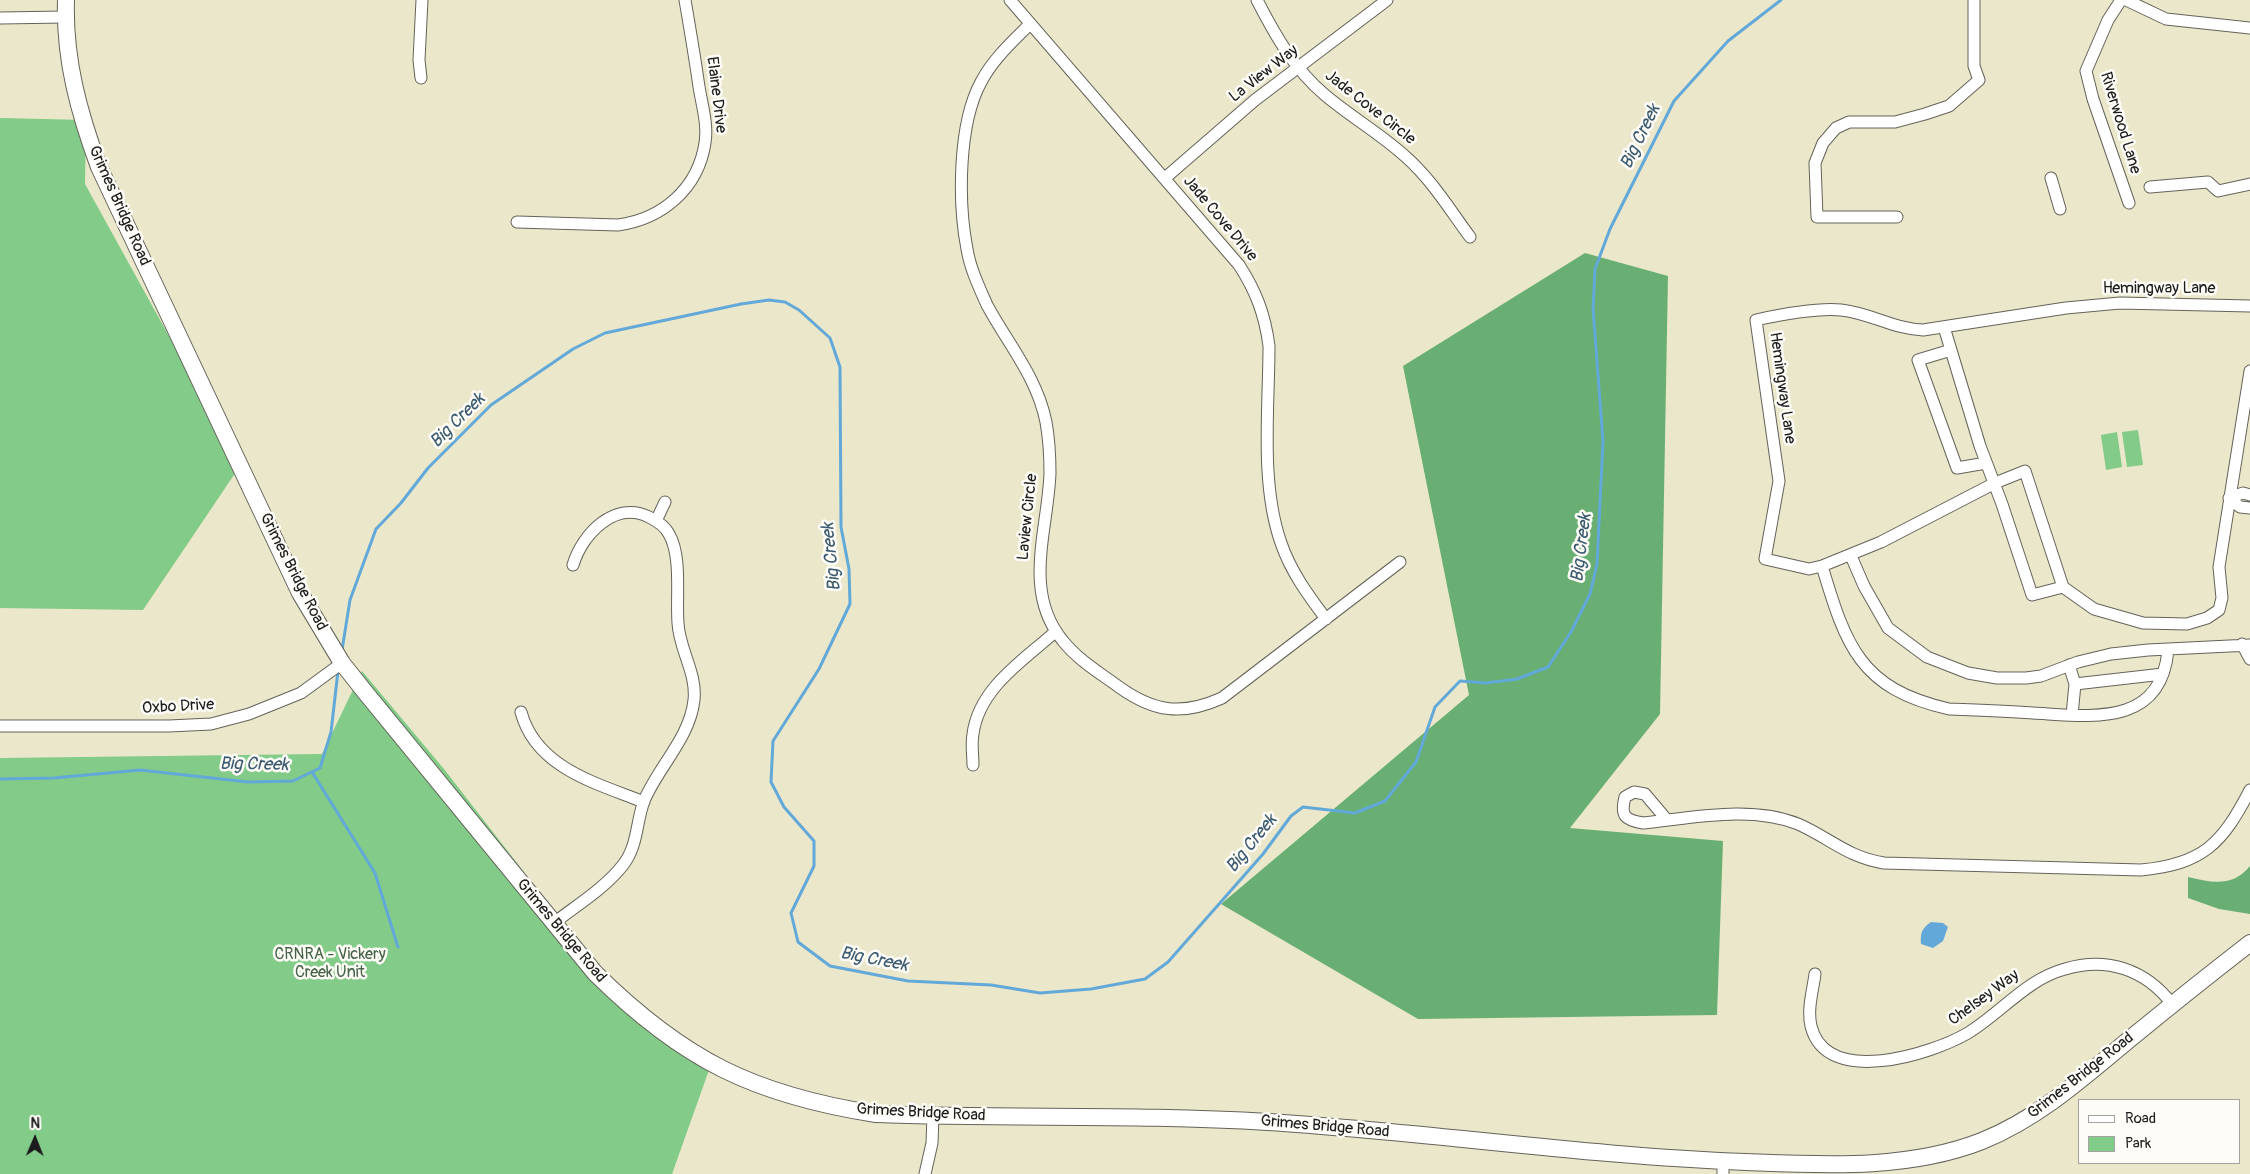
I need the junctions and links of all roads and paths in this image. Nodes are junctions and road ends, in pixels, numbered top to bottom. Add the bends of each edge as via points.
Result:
1 (66, 0) edge
2 (422, 0) edge
3 (685, 0) edge
4 (1010, 0) edge
5 (1257, 0) edge
6 (1387, 0) edge
7 (1974, 0) edge
8 (2121, 0) edge
9 (2126, 0) edge
10 (65, 17) junction
11 (0, 18) edge
12 (1030, 24) junction
13 (2250, 28) edge
14 (1297, 68) junction
15 (421, 78) dead end
16 (1165, 178) junction
17 (2050, 178) dead end
18 (2250, 184) edge
19 (2150, 187) dead end
20 (2129, 203) dead end
21 (2060, 209) dead end
22 (1897, 217) dead end
23 (517, 222) dead end
24 (1470, 237) dead end
25 (2250, 306) edge
26 (1944, 326) junction
27 (1951, 350) junction
28 (2250, 371) edge
29 (1986, 463) junction
30 (1994, 483) junction
31 (2250, 494) edge
32 (2229, 498) junction
33 (665, 502) dead end
34 (2250, 508) edge
35 (656, 520) junction
36 (1851, 556) junction
37 (1400, 562) dead end
38 (573, 565) dead end
39 (1822, 566) junction
40 (2063, 587) junction
41 (1326, 619) junction
42 (1055, 632) junction
43 (2247, 643) edge
44 (2168, 650) junction
45 (2250, 659) edge
46 (342, 663) junction
47 (2069, 666) junction
48 (2163, 674) junction
49 (2075, 684) junction
50 (521, 712) dead end
51 (2072, 716) junction
52 (0, 726) edge
53 (973, 765) dead end
54 (2250, 790) edge
55 (644, 802) junction
56 (1667, 820) dead end
57 (554, 923) junction
58 (2250, 943) edge
59 (1815, 974) dead end
60 (2172, 1004) junction
61 (933, 1116) junction
62 (1723, 1168) edge
63 (1807, 1169) edge
64 (925, 1174) edge

1 - 10 street, Grimes Bridge Road
2 - 15 street
3 - 23 street, Elaine Drive via 706,142 700,164 689,185 661,212 634,223
4 - 12 street, Jade Cove Drive
5 - 14 street, Jade Cove Circle
6 - 14 street, La View Way
7 - 22 street via 1974,66 1979,80 1949,106 1895,122 1849,122 1836,128 1822,143 1815,162 1817,217
8 - 20 street, Riverwood Lane via 2108,20 2086,71 2092,99
9 - 13 street via 2166,19
10 - 11 street
10 - 46 street, Grimes Bridge Road via 75,94 99,167 300,594
12 - 16 street, Jade Cove Drive
12 - 42 street, Laview Circle via 992,63 972,103 964,140 962,217 967,251 977,283 1028,373 1045,420 1050,474 1039,581 1044,607
14 - 16 street, La View Way
14 - 24 street, Jade Cove Circle via 1326,96 1408,158 1435,188
16 - 41 street, Jade Cove Drive via 1239,265 1260,303 1269,346 1269,478 1273,515 1291,568
17 - 21 street
18 - 19 street via 2218,191 2208,182
25 - 26 street, Hemingway Lane via 2120,303
26 - 27 street
26 - 39 street, Hemingway Lane via 1909,329 1876,317 1840,310 1756,320 1779,481 1766,559 1809,569
27 - 29 street
27 - 29 street via 1918,360 1957,468
28 - 32 street
29 - 30 street
30 - 36 street, Hemingway Lane
30 - 40 street via 2032,596
30 - 40 street, Hemingway Lane via 2025,471
31 - 32 street
32 - 34 street via 2240,507
32 - 40 street via 2219,567 2222,598 2219,610 2207,618 2172,625 2143,622 2094,609
33 - 35 street
35 - 38 street via 632,513 608,518 582,545
35 - 55 street via 669,534 676,550 678,625 692,676 694,698 687,727
36 - 39 street, Hemingway Lane
36 - 47 street via 1888,628 1927,657 1961,671 1997,678 2041,676
37 - 41 street, Laview Circle
39 - 51 street via 1838,621 1852,648 1871,671 1896,691 1949,709
41 - 42 street, Laview Circle via 1222,698 1181,710 1158,708 1134,697 1075,654
42 - 53 street via 985,699 973,735
43 - 44 street
43 - 45 street
44 - 47 street via 2111,654
44 - 48 street
46 - 52 street, Oxbo Drive via 301,693 249,714 211,724
46 - 57 street, Grimes Bridge Road
47 - 49 street
48 - 49 street
48 - 51 street via 2144,701 2131,710
49 - 51 street
50 - 55 street via 530,735 558,765
54 - 56 street via 2223,832 2202,854 2167,867 2141,870 1884,863 1858,857 1797,824 1768,816
55 - 57 street via 635,842 624,864
57 - 61 street, Grimes Bridge Road via 595,973 632,1010 674,1042 719,1068 774,1092 824,1106 876,1114
58 - 60 street, Grimes Bridge Road
59 - 60 street, Chelsey Way via 1810,1016 1814,1035 1828,1052 1850,1060 1894,1058 1947,1043 1989,1019 2035,982 2082,965 2113,966 2141,975
60 - 63 street, Grimes Bridge Road via 2074,1086 2005,1131 1956,1150 1910,1160
61 - 62 street, Grimes Bridge Road via 1267,1122 1638,1156
61 - 64 street via 932,1143
62 - 63 street, Grimes Bridge Road

